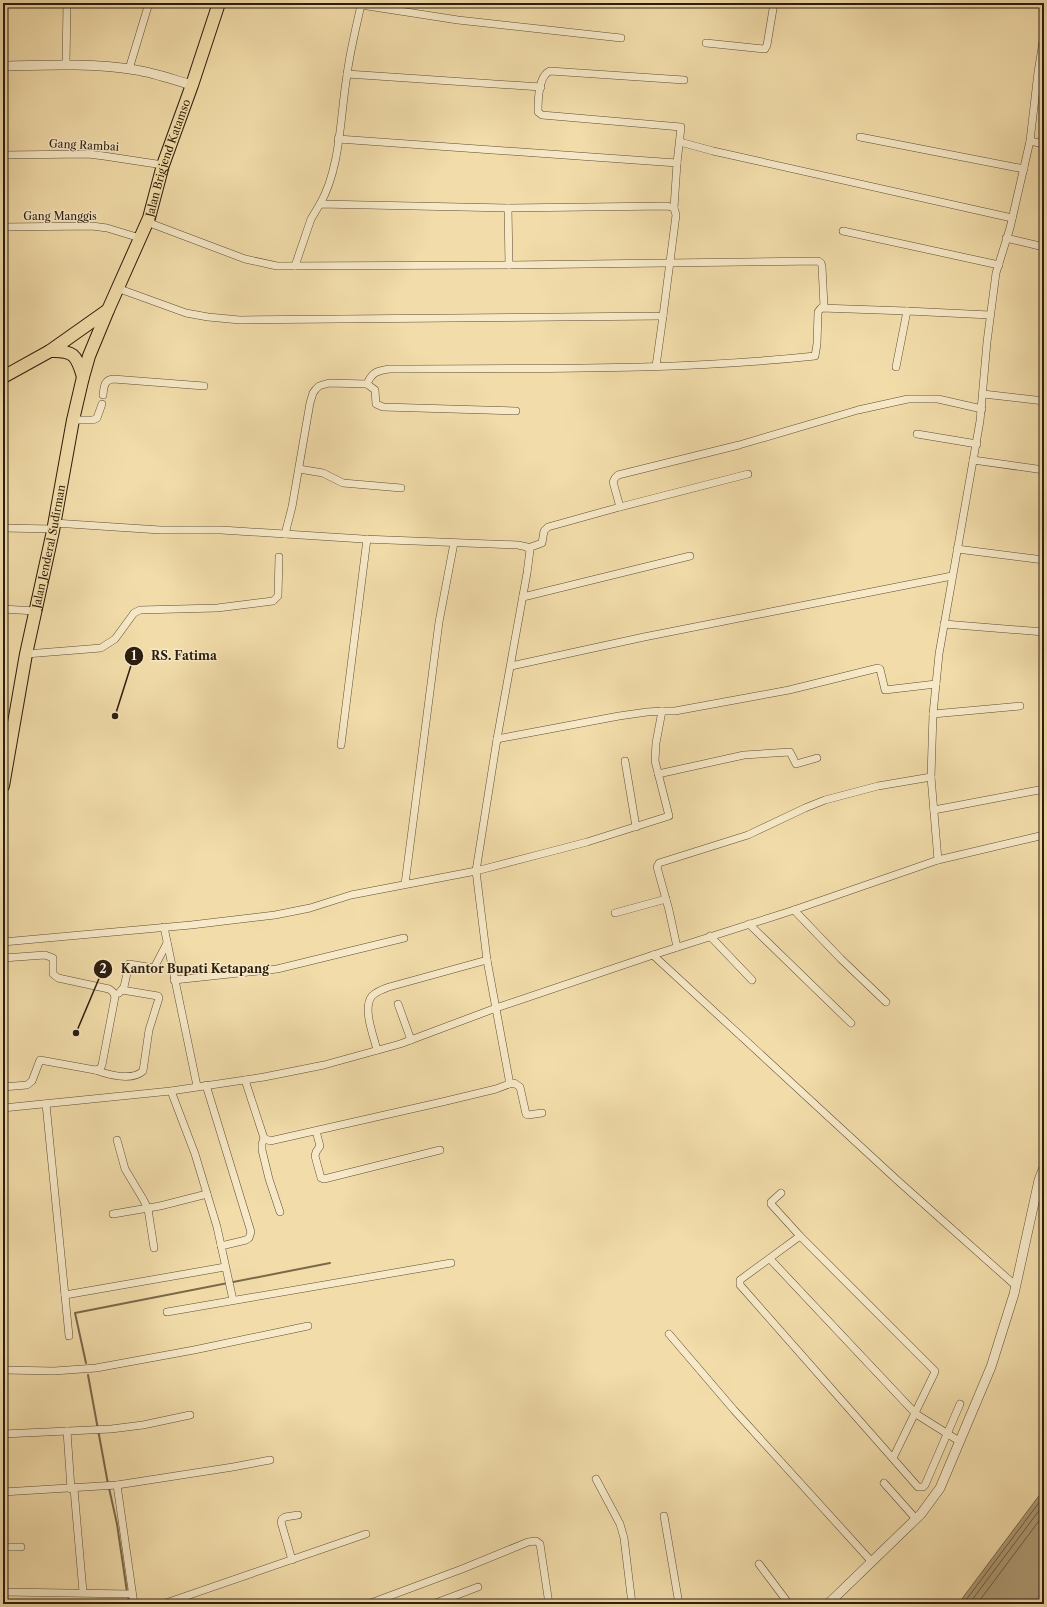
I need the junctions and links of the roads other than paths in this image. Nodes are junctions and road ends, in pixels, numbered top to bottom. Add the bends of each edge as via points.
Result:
1 (67, 3) edge
2 (149, 3) edge
3 (219, 3) edge
4 (774, 3) edge
5 (358, 4) edge
6 (1044, 34) edge
7 (621, 38) dead end
8 (706, 43) dead end
9 (66, 65) junction
10 (3, 66) edge
11 (129, 69) junction
12 (347, 74) junction
13 (684, 80) dead end
14 (192, 85) junction
15 (541, 87) junction
16 (860, 137) dead end
17 (338, 139) junction
18 (1030, 141) junction
19 (680, 142) junction
20 (1044, 144) edge
21 (3, 155) edge
22 (677, 163) junction
23 (163, 165) junction
24 (1024, 169) junction
25 (320, 204) junction
26 (508, 208) junction
27 (674, 208) junction
28 (1012, 218) junction
29 (147, 222) junction
30 (3, 227) edge
31 (843, 231) dead end
32 (140, 238) junction
33 (1006, 238) junction
34 (1044, 247) edge
35 (670, 262) junction
36 (509, 265) junction
37 (999, 265) junction
38 (295, 266) junction
39 (117, 288) junction
40 (824, 307) junction
41 (108, 310) junction
42 (907, 311) junction
43 (990, 315) junction
44 (663, 316) junction
45 (50, 350) junction
46 (656, 366) junction
47 (896, 368) dead end
48 (3, 377) edge
49 (83, 377) junction
50 (367, 384) junction
51 (204, 386) dead end
52 (983, 394) junction
53 (103, 395) dead end
54 (1044, 401) edge
55 (102, 404) dead end
56 (982, 409) junction
57 (516, 411) dead end
58 (73, 420) junction
59 (917, 434) dead end
60 (976, 444) junction
61 (973, 460) junction
62 (299, 469) junction
63 (1044, 470) edge
64 (748, 474) dead end
65 (402, 488) dead end
66 (620, 507) junction
67 (54, 526) junction
68 (3, 528) edge
69 (285, 534) junction
70 (367, 539) junction
71 (454, 543) junction
72 (528, 548) junction
73 (957, 549) junction
74 (690, 556) dead end
75 (279, 557) dead end
76 (1044, 560) edge
77 (952, 576) junction
78 (523, 597) junction
79 (3, 609) edge
80 (35, 611) junction
81 (944, 624) junction
82 (1044, 632) edge
83 (26, 654) junction
84 (511, 666) junction
85 (936, 684) junction
86 (1020, 706) dead end
87 (662, 711) junction
88 (933, 714) junction
89 (497, 739) junction
90 (341, 745) dead end
91 (817, 758) dead end
92 (625, 761) dead end
93 (658, 774) junction
94 (931, 777) junction
95 (3, 786) edge
96 (1044, 789) edge
97 (934, 810) junction
98 (636, 827) junction
99 (1044, 835) edge
100 (938, 860) junction
101 (476, 871) junction
102 (406, 884) junction
103 (666, 899) junction
104 (794, 910) junction
105 (616, 913) dead end
106 (749, 924) junction
107 (164, 927) junction
108 (710, 936) junction
109 (404, 938) dead end
110 (3, 942) edge
111 (167, 943) junction
112 (677, 947) junction
113 (653, 954) junction
114 (3, 958) edge
115 (487, 960) junction
116 (174, 980) junction
117 (752, 980) dead end
118 (122, 990) junction
119 (115, 997) junction
120 (886, 1002) dead end
121 (398, 1004) dead end
122 (496, 1008) junction
123 (851, 1024) dead end
124 (411, 1040) junction
125 (377, 1050) junction
126 (96, 1070) junction
127 (246, 1080) junction
128 (509, 1084) junction
129 (206, 1085) junction
130 (197, 1086) junction
131 (3, 1087) edge
132 (171, 1091) junction
133 (46, 1104) junction
134 (3, 1108) edge
135 (542, 1113) dead end
136 (316, 1131) junction
137 (264, 1138) junction
138 (117, 1140) dead end
139 (440, 1150) dead end
140 (1044, 1167) edge
141 (781, 1193) dead end
142 (207, 1194) junction
143 (148, 1209) junction
144 (280, 1212) dead end
145 (113, 1214) dead end
146 (800, 1236) junction
147 (221, 1246) junction
148 (154, 1248) dead end
149 (770, 1259) junction
150 (451, 1263) dead end
151 (226, 1267) junction
152 (1016, 1286) junction
153 (65, 1295) junction
154 (233, 1300) junction
155 (167, 1312) dead end
156 (308, 1326) dead end
157 (669, 1334) dead end
158 (69, 1336) dead end
159 (3, 1370) edge
160 (960, 1404) dead end
161 (916, 1414) junction
162 (190, 1415) dead end
163 (67, 1432) junction
164 (3, 1434) edge
165 (947, 1434) junction
166 (959, 1441) junction
167 (894, 1458) junction
168 (270, 1460) dead end
169 (596, 1479) dead end
170 (884, 1483) dead end
171 (117, 1485) junction
172 (72, 1489) junction
173 (3, 1492) edge
174 (298, 1515) dead end
175 (664, 1516) dead end
176 (916, 1519) junction
177 (366, 1534) dead end
178 (3, 1547) edge
179 (20, 1547) dead end
180 (292, 1560) junction
181 (872, 1562) junction
182 (759, 1564) dead end
183 (478, 1587) dead end
184 (3, 1592) edge
185 (83, 1592) junction
186 (132, 1594) junction
187 (134, 1604) edge
188 (163, 1604) edge
189 (368, 1604) edge
190 (433, 1604) edge
191 (549, 1604) edge
192 (632, 1604) edge
193 (679, 1604) edge
194 (789, 1604) edge
195 (828, 1604) edge

1 - 9 street
2 - 11 street
3 - 14 main road, Jalan Brigjend Katamso
4 - 8 street via 765,49
5 - 7 street via 451,19
5 - 12 street
6 - 18 street
9 - 10 street
9 - 11 street
11 - 14 street
12 - 15 street
12 - 17 street
13 - 15 street via 550,72 546,74
14 - 23 main road, Jalan Brigjend Katamso
15 - 19 street via 538,111 540,114 680,127
16 - 24 street
17 - 22 street
17 - 25 street via 331,178
18 - 20 street
18 - 24 street
19 - 22 street
19 - 28 street
21 - 23 street, Gang Rambai via 88,154
22 - 27 street
23 - 29 main road, Jalan Brigjend Katamso
24 - 28 street
25 - 26 street
25 - 38 street via 311,219
26 - 27 street
26 - 36 street
27 - 35 street via 676,217
28 - 33 street
29 - 32 main road, Jalan Brigjend Katamso
29 - 38 street via 250,261 267,265
30 - 32 street, Gang Manggis via 92,226
31 - 37 street
32 - 39 main road, Jalan Brigjend Katamso
33 - 34 street
33 - 37 street
35 - 36 street
35 - 40 street via 818,261 822,266
35 - 44 street
36 - 38 street
37 - 43 street
39 - 41 main road, Jalan Brigjend Katamso
39 - 44 street via 186,313 240,320
40 - 42 street
40 - 46 street via 818,312 816,356
41 - 45 main road
41 - 49 main road, Jalan Jenderal Sudirman
42 - 43 street
42 - 47 street
43 - 52 street
44 - 46 street
45 - 48 main road
45 - 49 main road via 62,350 74,356
46 - 50 street via 389,369 375,372
49 - 58 main road, Jalan Jenderal Sudirman
50 - 57 street via 374,388 375,402 380,407
50 - 62 street via 329,383 316,389 310,403
51 - 53 street via 110,379 105,384
52 - 54 street
52 - 56 street
55 - 58 street via 98,418
56 - 60 street
56 - 66 street via 945,400 917,398 858,410 739,446 618,475 613,482
58 - 67 main road, Jalan Jenderal Sudirman
59 - 60 street
60 - 61 street
61 - 63 street
61 - 73 street
62 - 65 street via 323,473 343,483
62 - 69 street
64 - 66 street
66 - 72 street via 548,527 544,531 542,543
67 - 68 street
67 - 69 street
67 - 80 main road, Jalan Jenderal Sudirman
69 - 70 street
70 - 71 street
70 - 90 street
71 - 72 street via 518,545
71 - 102 street via 439,622
72 - 78 street via 530,557
73 - 76 street
73 - 77 street
74 - 78 street
75 - 83 street via 278,596 273,601 217,608 140,610 134,613 111,643 101,648
77 - 81 street
77 - 84 street
78 - 84 street
79 - 80 street
80 - 83 main road, Jalan Jenderal Sudirman
81 - 82 street
81 - 85 street
83 - 95 main road, Jalan Jenderal Sudirman
84 - 89 street
85 - 87 street via 885,690 878,668 789,690 675,711
85 - 88 street
86 - 88 street
87 - 89 street via 619,716
87 - 93 street via 655,750
88 - 94 street
89 - 101 street
91 - 93 street via 797,764 790,752 751,754
92 - 98 street
93 - 98 street via 669,816
94 - 97 street
94 - 103 street via 878,786 825,800 748,836 659,863 657,867
96 - 97 street
97 - 100 street
98 - 101 street
99 - 100 street
100 - 104 street
101 - 102 street
101 - 115 street
102 - 107 street via 275,915
103 - 105 street
103 - 112 street
104 - 106 street
104 - 120 street
106 - 108 street
106 - 123 street
107 - 110 street
107 - 111 street
108 - 112 street
108 - 117 street
109 - 116 street via 277,969
111 - 116 street
111 - 118 street via 154,968 129,964
112 - 113 street
113 - 122 street
113 - 152 street via 897,1180
114 - 119 street via 50,956 53,958 53,974 58,978 109,989
115 - 122 street
115 - 125 street via 379,991 370,1000 368,1012
116 - 130 street
118 - 119 street
118 - 126 street via 159,998 149,1030 143,1071 139,1074 121,1076
119 - 126 street via 102,1065
121 - 124 street
122 - 124 street
122 - 128 street
124 - 125 street
125 - 127 street via 298,1071
126 - 131 street via 40,1060 32,1082 27,1085
127 - 129 street
127 - 137 street
128 - 135 street via 520,1087 526,1114
128 - 136 street
129 - 130 street
129 - 147 street via 251,1232 246,1240
130 - 132 street
132 - 133 street
132 - 142 street
133 - 134 street
133 - 153 street
136 - 137 street via 273,1141
136 - 139 street via 320,1147 316,1156 321,1178 324,1179
137 - 144 street via 262,1150
138 - 143 street via 125,1169
140 - 152 street
141 - 146 street via 770,1204
142 - 143 street
142 - 147 street
143 - 145 street
143 - 148 street
146 - 149 street
146 - 161 street via 934,1371
147 - 151 street
149 - 161 street
149 - 167 street via 740,1280 740,1285
150 - 154 street
151 - 153 street
151 - 154 street
152 - 166 street via 991,1367
153 - 158 street
154 - 155 street
156 - 159 street via 96,1368 54,1371
157 - 181 street
160 - 165 street
161 - 165 street
161 - 167 street
162 - 163 street via 143,1425
163 - 164 street
163 - 172 street
165 - 166 street
165 - 167 street via 923,1487 917,1485
166 - 176 street via 940,1488
168 - 171 street
169 - 192 street via 620,1524
170 - 176 street
171 - 172 street
171 - 186 street
172 - 173 street
172 - 185 street
174 - 180 street via 285,1517 281,1522
175 - 193 street
176 - 181 street
177 - 180 street
178 - 179 street
180 - 188 street
181 - 195 street
182 - 194 street
183 - 190 street
184 - 185 street
185 - 186 street
186 - 187 street
189 - 191 street via 534,1541 540,1544

